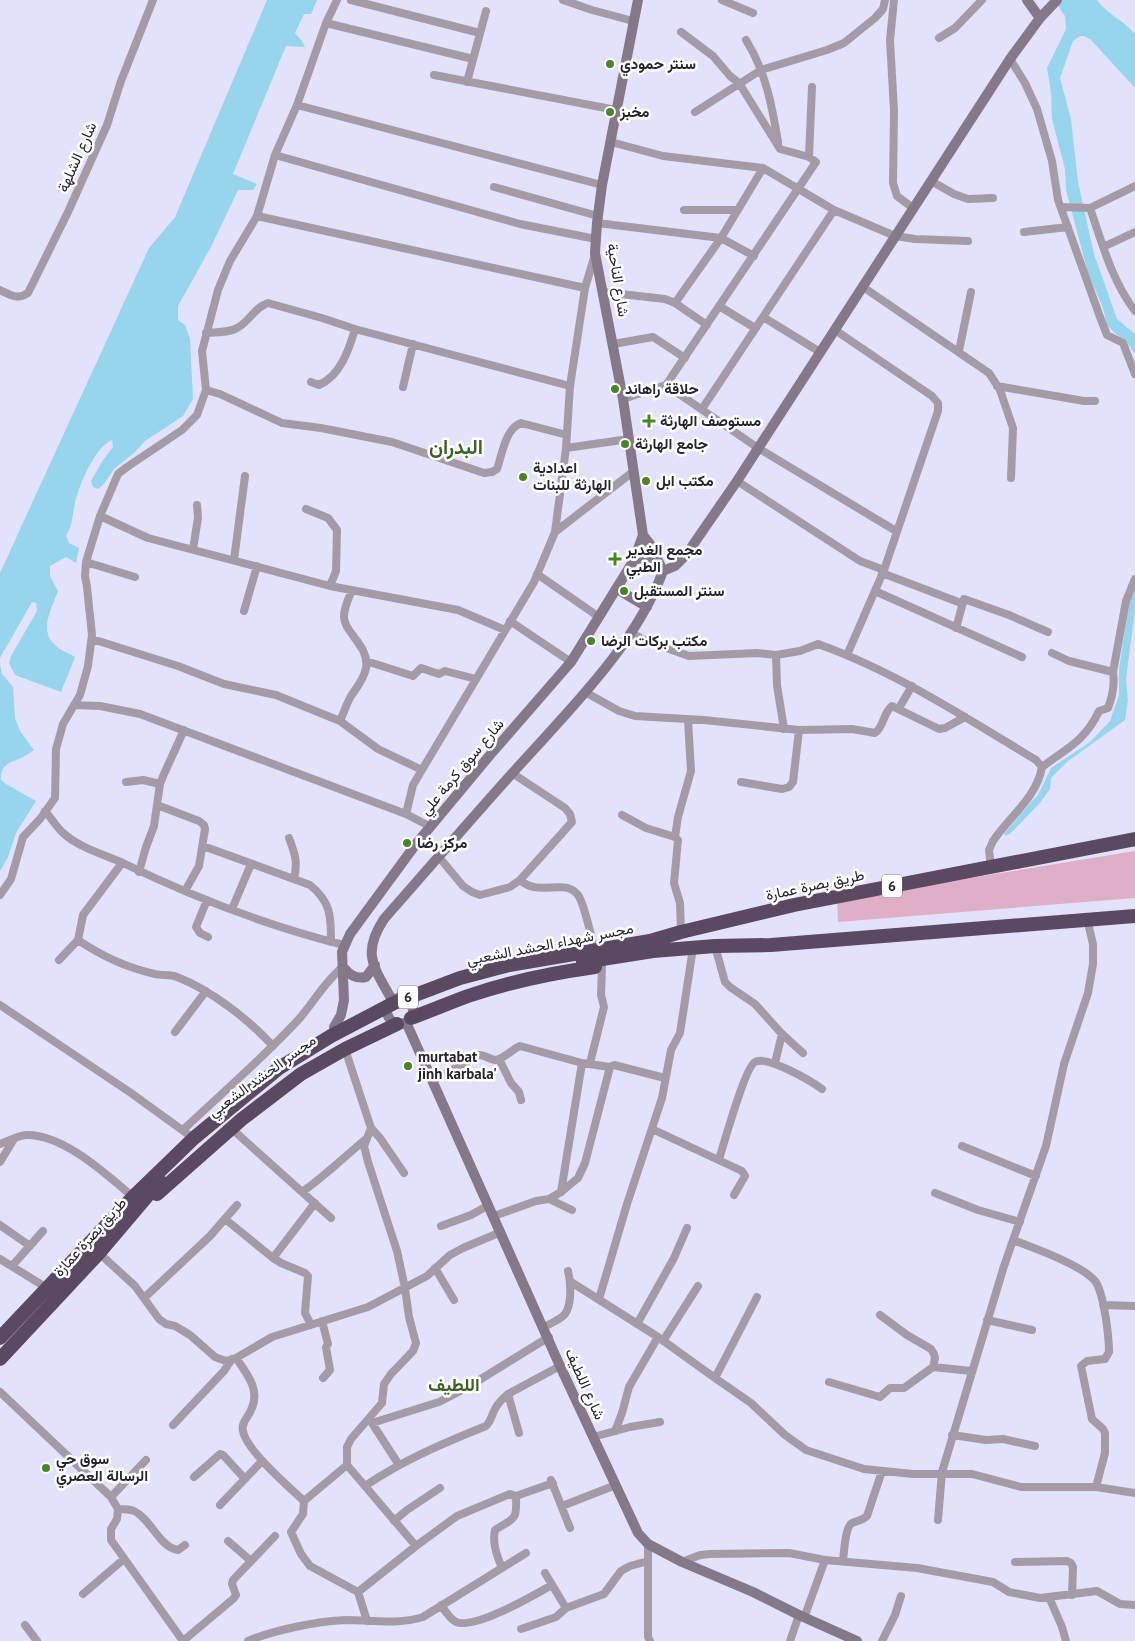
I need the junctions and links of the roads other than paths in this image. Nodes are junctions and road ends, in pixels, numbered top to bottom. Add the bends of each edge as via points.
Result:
1 (153, 0) edge
2 (337, 0) edge
3 (350, 0) edge
4 (563, 0) edge
5 (638, 0) edge
6 (722, 0) edge
7 (885, 0) edge
8 (894, 0) edge
9 (982, 0) edge
10 (1027, 0) edge
11 (1057, 0) edge
12 (486, 11) dead end
13 (753, 13) dead end
14 (1040, 18) junction
15 (633, 21) junction
16 (326, 23) junction
17 (681, 32) dead end
18 (480, 33) junction
19 (939, 38) dead end
20 (746, 40) dead end
21 (473, 59) junction
22 (1010, 59) junction
23 (761, 70) junction
24 (434, 75) dead end
25 (467, 82) junction
26 (739, 83) junction
27 (812, 87) dead end
28 (297, 105) junction
29 (616, 110) junction
30 (695, 112) dead end
31 (611, 142) junction
32 (780, 149) junction
33 (275, 155) junction
34 (809, 157) junction
35 (763, 168) junction
36 (931, 181) junction
37 (602, 185) junction
38 (1135, 186) edge
39 (494, 187) dead end
40 (798, 190) junction
41 (993, 198) dead end
42 (1061, 207) junction
43 (913, 208) junction
44 (1090, 208) junction
45 (684, 210) dead end
46 (737, 210) junction
47 (834, 210) junction
48 (257, 216) junction
49 (597, 220) junction
50 (1068, 227) junction
51 (1024, 232) dead end
52 (1135, 232) edge
53 (895, 236) junction
54 (721, 238) junction
55 (596, 239) junction
56 (968, 241) dead end
57 (1103, 247) junction
58 (595, 252) junction
59 (754, 256) junction
60 (863, 287) junction
61 (585, 288) junction
62 (0, 290) edge
63 (603, 292) junction
64 (971, 292) dead end
65 (675, 303) junction
66 (720, 306) junction
67 (1135, 311) edge
68 (763, 317) junction
69 (707, 325) junction
70 (755, 328) junction
71 (356, 329) junction
72 (835, 330) junction
73 (206, 333) junction
74 (413, 344) junction
75 (613, 344) junction
76 (959, 350) junction
77 (820, 352) junction
78 (685, 358) junction
79 (1135, 374) edge
80 (311, 382) dead end
81 (666, 385) junction
82 (570, 386) junction
83 (997, 386) junction
84 (404, 387) dead end
85 (206, 390) junction
86 (623, 399) junction
87 (1095, 401) dead end
88 (702, 409) junction
89 (567, 435) junction
90 (629, 439) junction
91 (566, 448) junction
92 (758, 448) junction
93 (634, 471) junction
94 (245, 476) dead end
95 (1011, 478) dead end
96 (737, 481) junction
97 (197, 505) dead end
98 (306, 509) dead end
99 (100, 516) junction
100 (896, 531) junction
101 (555, 532) junction
102 (643, 535) junction
103 (193, 549) junction
104 (657, 559) junction
105 (234, 560) junction
106 (634, 560) junction
107 (86, 562) junction
108 (258, 566) junction
109 (663, 571) junction
110 (883, 572) junction
111 (537, 574) junction
112 (134, 577) dead end
113 (1135, 580) edge
114 (330, 586) junction
115 (617, 589) junction
116 (352, 590) junction
117 (875, 591) junction
118 (961, 603) junction
119 (646, 607) junction
120 (244, 611) dead end
121 (599, 617) junction
122 (510, 621) junction
123 (956, 628) junction
124 (505, 630) junction
125 (1048, 632) dead end
126 (631, 633) junction
127 (92, 639) junction
128 (1052, 653) dead end
129 (776, 655) junction
130 (847, 655) junction
131 (1022, 656) dead end
132 (366, 661) junction
133 (571, 662) junction
134 (1113, 672) junction
135 (476, 679) junction
136 (912, 686) junction
137 (585, 692) junction
138 (74, 705) junction
139 (899, 708) junction
140 (965, 717) junction
141 (340, 720) junction
142 (688, 720) junction
143 (784, 729) junction
144 (184, 730) junction
145 (799, 730) junction
146 (1042, 767) junction
147 (422, 770) junction
148 (512, 773) junction
149 (126, 782) dead end
150 (740, 782) dead end
151 (160, 784) junction
152 (157, 805) junction
153 (46, 811) junction
154 (406, 814) junction
155 (622, 815) dead end
156 (431, 827) junction
157 (675, 837) junction
158 (289, 838) dead end
159 (1135, 839) edge
160 (203, 846) junction
161 (439, 857) junction
162 (122, 863) junction
163 (251, 864) junction
164 (991, 866) junction
165 (139, 872) junction
166 (294, 879) junction
167 (520, 880) junction
168 (185, 891) junction
169 (0, 895) edge
170 (207, 900) junction
171 (232, 909) junction
172 (1135, 916) edge
173 (1087, 919) junction
174 (681, 932) junction
175 (208, 937) dead end
176 (78, 940) junction
177 (331, 942) junction
178 (593, 943) junction
179 (344, 945) junction
180 (652, 946) junction
181 (715, 946) junction
182 (693, 948) junction
183 (59, 960) dead end
184 (375, 965) junction
185 (343, 966) junction
186 (602, 966) junction
187 (206, 991) junction
188 (394, 1000) junction
189 (0, 1004) edge
190 (347, 1020) junction
191 (405, 1021) junction
192 (334, 1027) junction
193 (175, 1032) dead end
194 (782, 1034) junction
195 (358, 1043) junction
196 (273, 1046) junction
197 (345, 1049) junction
198 (803, 1053) dead end
199 (499, 1059) junction
200 (586, 1063) junction
201 (775, 1063) junction
202 (610, 1067) junction
203 (665, 1078) junction
204 (432, 1082) junction
205 (822, 1088) dead end
206 (521, 1100) dead end
207 (371, 1128) junction
208 (232, 1129) junction
209 (652, 1130) junction
210 (195, 1134) junction
211 (14, 1139) junction
212 (366, 1139) junction
213 (0, 1144) edge
214 (962, 1146) dead end
215 (719, 1159) junction
216 (0, 1162) edge
217 (404, 1173) dead end
218 (1036, 1176) junction
219 (302, 1192) junction
220 (561, 1192) junction
221 (935, 1193) dead end
222 (734, 1195) dead end
223 (549, 1199) junction
224 (136, 1201) junction
225 (314, 1203) junction
226 (489, 1205) junction
227 (237, 1206) dead end
228 (572, 1210) dead end
229 (494, 1216) junction
230 (331, 1218) dead end
231 (225, 1219) junction
232 (1020, 1222) junction
233 (0, 1224) edge
234 (441, 1226) dead end
235 (688, 1228) dead end
236 (43, 1231) dead end
237 (502, 1232) junction
238 (1013, 1240) junction
239 (30, 1246) junction
240 (100, 1252) junction
241 (273, 1258) junction
242 (0, 1259) edge
243 (12, 1266) junction
244 (435, 1268) junction
245 (568, 1271) dead end
246 (571, 1282) junction
247 (698, 1286) dead end
248 (47, 1288) junction
249 (406, 1288) junction
250 (757, 1297) dead end
251 (144, 1298) junction
252 (599, 1299) junction
253 (454, 1300) dead end
254 (1103, 1305) junction
255 (1135, 1306) edge
256 (880, 1315) dead end
257 (987, 1320) junction
258 (322, 1321) junction
259 (310, 1324) junction
260 (637, 1324) junction
261 (544, 1327) junction
262 (1032, 1330) dead end
263 (549, 1337) junction
264 (0, 1338) edge
265 (660, 1339) junction
266 (234, 1358) junction
267 (0, 1359) edge
268 (560, 1366) junction
269 (933, 1367) junction
270 (971, 1371) junction
271 (323, 1378) dead end
272 (715, 1378) junction
273 (828, 1382) dead end
274 (0, 1392) edge
275 (508, 1394) junction
276 (371, 1420) junction
277 (660, 1422) dead end
278 (173, 1425) dead end
279 (615, 1431) junction
280 (520, 1433) dead end
281 (952, 1435) junction
282 (593, 1437) junction
283 (1035, 1446) dead end
284 (146, 1460) dead end
285 (262, 1461) junction
286 (347, 1465) junction
287 (399, 1465) junction
288 (882, 1471) junction
289 (942, 1472) junction
290 (194, 1477) dead end
291 (245, 1479) junction
292 (616, 1485) junction
293 (365, 1486) junction
294 (1096, 1487) junction
295 (440, 1488) dead end
296 (1135, 1493) edge
297 (516, 1496) junction
298 (111, 1497) junction
299 (304, 1501) junction
300 (220, 1505) dead end
301 (562, 1506) junction
302 (118, 1509) junction
303 (938, 1520) dead end
304 (394, 1521) junction
305 (570, 1528) dead end
306 (275, 1536) dead end
307 (228, 1541) dead end
308 (648, 1544) junction
309 (185, 1545) dead end
310 (416, 1546) junction
311 (526, 1553) dead end
312 (124, 1558) junction
313 (825, 1560) junction
314 (250, 1561) junction
315 (648, 1561) junction
316 (843, 1561) junction
317 (682, 1562) junction
318 (1015, 1562) dead end
319 (502, 1568) junction
320 (545, 1573) dead end
321 (552, 1585) junction
322 (358, 1592) junction
323 (84, 1594) dead end
324 (1072, 1595) junction
325 (901, 1596) dead end
326 (1049, 1597) junction
327 (1135, 1605) edge
328 (440, 1606) junction
329 (566, 1608) junction
330 (801, 1616) junction
331 (367, 1621) junction
332 (25, 1625) dead end
333 (521, 1629) dead end
334 (847, 1639) edge
335 (648, 1640) edge
336 (37, 1641) edge
337 (183, 1641) edge
338 (248, 1641) edge
339 (790, 1641) edge
340 (858, 1641) edge
341 (882, 1641) edge
342 (1066, 1641) edge

1 - 62 street, شارع الشلهة via 107,125 28,293 14,297
2 - 16 street
3 - 18 street
4 - 15 street
5 - 15 main road, شارع الناحية
6 - 13 street
7 - 23 street via 876,18 844,42
8 - 43 street via 890,40 894,111 893,183 897,196
9 - 19 street via 955,28
10 - 14 main road
11 - 14 main road
12 - 18 street
14 - 22 main road
15 - 29 main road, شارع الناحية
16 - 21 street
16 - 28 street
17 - 26 street via 713,56
18 - 21 street
20 - 23 street
21 - 25 street
22 - 36 main road
22 - 42 street via 1037,109
23 - 26 street
23 - 32 street
24 - 25 street
25 - 29 street
26 - 30 street
26 - 32 street
27 - 34 street
28 - 33 street
28 - 37 street
29 - 31 main road, شارع الناحية
31 - 35 street via 663,156
31 - 37 main road, شارع الناحية
32 - 34 street
33 - 48 street
33 - 55 street via 520,224
34 - 40 street via 816,162
35 - 40 street
35 - 46 street
36 - 41 street via 968,199
36 - 43 main road
37 - 49 main road, شارع الناحية
38 - 44 street
39 - 49 street
40 - 47 street
40 - 59 street
42 - 44 street
42 - 50 street
43 - 53 main road
44 - 57 street
45 - 46 street
46 - 54 street
47 - 53 street
47 - 68 street
48 - 61 street
48 - 73 street via 230,261
49 - 54 street
49 - 55 main road, شارع الناحية
50 - 51 street
50 - 79 street via 1107,335 1124,343
52 - 57 street
53 - 56 street
53 - 60 main road
54 - 59 street
54 - 65 street
55 - 58 main road, شارع الناحية
57 - 67 street via 1125,298
58 - 61 street
58 - 63 main road, شارع الناحية
59 - 66 street
60 - 72 main road
60 - 76 street
61 - 82 street
63 - 65 street
63 - 75 main road, شارع الناحية
64 - 76 street
65 - 69 street
66 - 69 street
66 - 70 street
68 - 70 street
68 - 77 street
69 - 78 street
70 - 88 street
71 - 73 street via 268,303 239,327
71 - 74 street
71 - 80 street via 335,374 319,385
72 - 77 main road
72 - 100 street via 938,403
73 - 85 street via 202,359
74 - 82 street
74 - 84 street
75 - 78 street via 653,337
75 - 86 main road, شارع الناحية
76 - 83 street via 989,373
77 - 92 main road
78 - 81 street
81 - 86 street
81 - 88 street
82 - 89 street
83 - 87 street
83 - 95 street via 1013,428
85 - 89 street via 282,423 392,442 484,473 497,469 510,430 516,425 521,423
85 - 99 street via 201,408 192,421 118,474
86 - 90 main road, شارع الناحية
88 - 92 street
89 - 91 street
90 - 91 street
90 - 93 main road, شارع الناحية
91 - 101 street
92 - 96 main road
92 - 100 street
93 - 101 street
93 - 102 main road, شارع الناحية
94 - 105 street
96 - 109 main road via 686,555 675,566
96 - 110 street via 860,561
97 - 103 street
98 - 114 street via 328,518 337,530 336,571
99 - 103 street via 148,538
99 - 107 street
100 - 110 street
101 - 111 street
102 - 104 main road
102 - 106 main road, شارع سوق كرمة علي
103 - 105 street
104 - 106 main road
104 - 109 main road
105 - 108 street
106 - 115 main road, شارع سوق كرمة علي
107 - 112 street
107 - 127 street
108 - 114 street
108 - 120 street
109 - 119 main road
110 - 117 street
110 - 118 street
111 - 121 street
111 - 122 street
113 - 134 street via 1126,601
114 - 116 street
115 - 119 main road
115 - 121 main road, شارع سوق كرمة علي
116 - 124 street via 458,610
116 - 132 street via 344,621
117 - 123 street
117 - 130 street
118 - 123 street
118 - 125 street via 964,599
119 - 126 main road
121 - 133 main road, شارع سوق كرمة علي
122 - 124 street
122 - 133 street
123 - 131 street
124 - 135 street
126 - 129 street via 689,656 757,652
126 - 137 main road
127 - 138 street via 80,695
127 - 141 street via 224,684 276,694
128 - 134 street
129 - 130 street via 818,644
129 - 143 street
130 - 136 street
132 - 135 street via 413,676 421,668
132 - 141 street via 358,688
133 - 156 main road, شارع سوق كرمة علي
134 - 146 street via 1113,694 1108,708 1098,711 1083,737
135 - 147 street
136 - 139 street
136 - 140 street
137 - 142 street via 635,716
137 - 148 main road
138 - 144 street via 100,706 140,714
138 - 153 street via 56,749 55,798
139 - 140 street via 939,728 946,728
139 - 145 street via 892,706 888,710 875,733
140 - 146 street via 1036,760
141 - 147 street via 378,750
142 - 143 street
142 - 157 street via 691,771
143 - 145 street
144 - 151 street
144 - 154 street
145 - 150 street via 793,782 789,787 782,789
146 - 164 street via 1032,794 993,841 989,850
147 - 154 street via 413,785
148 - 161 main road
148 - 167 street via 565,808 572,822
149 - 151 street via 143,780
151 - 152 street
152 - 160 street via 204,825
152 - 165 street via 154,826
153 - 162 street via 69,837
153 - 169 street via 23,837 10,879
154 - 156 street
155 - 157 street via 646,828
156 - 179 main road, شارع سوق كرمة علي via 375,898
157 - 174 street via 678,845 673,874 680,903
158 - 166 street via 296,857
159 - 164 highway, طريق بصرة عمارة / 6
160 - 163 street
160 - 168 street via 199,866
161 - 167 street via 472,892 480,894 510,887
161 - 184 main road via 374,934 371,951
162 - 165 street
162 - 176 street via 83,915
163 - 166 street
163 - 171 street
164 - 174 highway, طريق بصرة عمارة / 6 via 794,905
165 - 168 street
166 - 177 street via 310,885 321,894 331,915
167 - 178 street via 526,886 561,887 578,895
168 - 170 street
170 - 171 street
170 - 175 street via 196,927
171 - 177 street
172 - 173 highway, 6
173 - 181 highway, 6 via 771,945
173 - 218 street via 1093,944 1088,994 1064,1064
174 - 178 highway
174 - 180 highway, طريق بصرة عمارة / 6
176 - 183 street
176 - 187 street via 114,960 155,974 176,976
177 - 179 street
178 - 188 highway via 543,950 466,969
179 - 185 main road, شارع سوق كرمة علي
180 - 182 highway, 6
180 - 210 highway, مجسر شهداء الحشد الشعبي / 6 via 509,965 460,978 394,1003 296,1057
181 - 182 highway, 6
181 - 194 street via 726,982 755,1004
182 - 186 highway via 682,955
182 - 203 street via 680,1033 671,1050
184 - 185 main road via 366,976 358,978 350,975
184 - 188 main road
185 - 192 main road, شارع سوق كرمة علي via 342,1015
185 - 196 street
186 - 191 highway via 510,983
186 - 200 street via 604,1007
187 - 193 street
187 - 196 street via 260,1032
188 - 190 highway
188 - 191 main road via 386,1013 392,1022
188 - 191 main road via 407,999 413,1008
189 - 210 street
190 - 192 highway
190 - 195 highway via 359,1026
191 - 195 highway
191 - 204 main road, شارع اللطيف
192 - 210 highway via 269,1068 236,1094
194 - 198 street
194 - 201 street
195 - 197 highway
196 - 210 street
197 - 207 street
197 - 208 highway via 301,1074
199 - 200 street via 520,1046
199 - 204 street via 479,1055
199 - 206 street
200 - 202 street
200 - 220 street
201 - 205 street
201 - 215 street via 761,1061 752,1065 741,1088
202 - 203 street via 614,1065
202 - 220 street via 585,1163 578,1178
203 - 209 street
204 - 226 main road, شارع اللطيف
207 - 212 street
207 - 217 street
208 - 219 street
208 - 224 highway via 152,1198
209 - 215 street
209 - 252 street
210 - 224 highway, طريق بصرة عمارة / 6
211 - 213 street
211 - 216 street
211 - 224 street via 24,1135 54,1141 88,1160
212 - 219 street via 322,1179
212 - 249 street via 364,1146 368,1162
214 - 218 street
215 - 222 street via 744,1173
218 - 232 street
219 - 225 street
220 - 223 street
221 - 232 street
223 - 228 street
223 - 229 street
224 - 240 highway, طريق بصرة عمارة / 6
224 - 248 highway, طريق بصرة عمارة / 6
225 - 230 street
225 - 241 street
226 - 229 main road, شارع اللطيف
226 - 234 street
227 - 231 street
229 - 237 main road, شارع اللطيف
231 - 241 street
231 - 251 street
232 - 238 street
233 - 239 street
235 - 260 street
236 - 239 street
237 - 244 street via 463,1248
237 - 261 main road, شارع اللطيف
238 - 254 street via 1090,1276 1101,1293
238 - 257 street
239 - 243 street
240 - 251 street
240 - 267 highway, طريق بصرة عمارة / 6
241 - 259 street via 308,1276 305,1313
242 - 243 street
243 - 248 street
244 - 249 street
244 - 253 street
245 - 246 street
246 - 252 street
246 - 261 street via 566,1313
247 - 265 street
248 - 264 highway, طريق بصرة عمارة / 6
249 - 258 street via 368,1307
249 - 276 street via 416,1344 414,1351 384,1384 382,1402
250 - 272 street
251 - 266 street via 159,1319 190,1334 215,1357 226,1361
252 - 260 street
254 - 255 street
254 - 294 street via 1109,1352 1105,1359 1087,1361 1081,1366 1092,1419 1105,1433 1105,1453
256 - 269 street via 931,1350 935,1358
257 - 262 street
257 - 270 street
258 - 259 street
258 - 271 street via 330,1364
259 - 266 street via 272,1337
260 - 265 street
261 - 263 main road, شارع اللطيف
263 - 268 main road, شارع اللطيف
263 - 276 street via 439,1402
265 - 272 street
265 - 279 street via 629,1387
266 - 278 street
266 - 285 street via 254,1387 252,1410 243,1422 243,1431
268 - 275 street
268 - 282 main road, شارع اللطيف
269 - 270 street
269 - 273 street via 904,1388 890,1388 880,1397
270 - 281 street
272 - 288 street via 806,1450 864,1469
274 - 298 street
275 - 280 street
275 - 287 street via 501,1399 486,1426
276 - 286 street via 351,1439 347,1447
276 - 287 street
277 - 279 street
279 - 282 street
281 - 283 street via 1003,1439
281 - 289 street
282 - 292 main road, شارع اللطيف
284 - 298 street
285 - 291 street
285 - 299 street
286 - 293 street
286 - 299 street
287 - 293 street
288 - 289 street
288 - 316 street via 867,1516 853,1522 847,1529
289 - 294 street via 972,1474 1021,1487
289 - 303 street
290 - 291 street via 220,1454
291 - 300 street
292 - 301 street
292 - 308 main road, شارع اللطيف via 638,1533
293 - 304 street
294 - 296 street
295 - 304 street
297 - 301 street via 552,1481
297 - 310 street via 510,1494 458,1516
297 - 319 street via 516,1514 494,1534 495,1550
298 - 302 street
299 - 322 street via 303,1514 291,1532 301,1554 310,1566
301 - 305 street
302 - 309 street via 133,1510 170,1549 178,1550
302 - 312 street via 111,1529 112,1540
304 - 310 street
306 - 314 street
307 - 314 street
308 - 315 street
308 - 317 main road, شارع اللطيف
310 - 322 street
311 - 319 street
312 - 323 street
312 - 337 street
313 - 316 street
313 - 317 street via 784,1553 710,1554
313 - 330 street
314 - 337 street via 233,1580 236,1595 233,1599
315 - 329 street via 621,1571 604,1594
315 - 335 street
316 - 326 street via 965,1575 993,1582 1014,1593
317 - 330 main road, شارع اللطيف
318 - 324 street via 1071,1563
319 - 328 street
320 - 321 street
321 - 328 street via 507,1609 465,1624 453,1620
321 - 329 street
322 - 331 street
324 - 326 street
324 - 327 street via 1096,1591 1120,1604
325 - 341 street
326 - 342 street
328 - 331 street via 409,1621
329 - 333 street via 556,1617
330 - 334 main road, شارع اللطيف
330 - 339 street
331 - 338 street via 344,1620 301,1626
332 - 336 street
334 - 340 main road, شارع اللطيف

